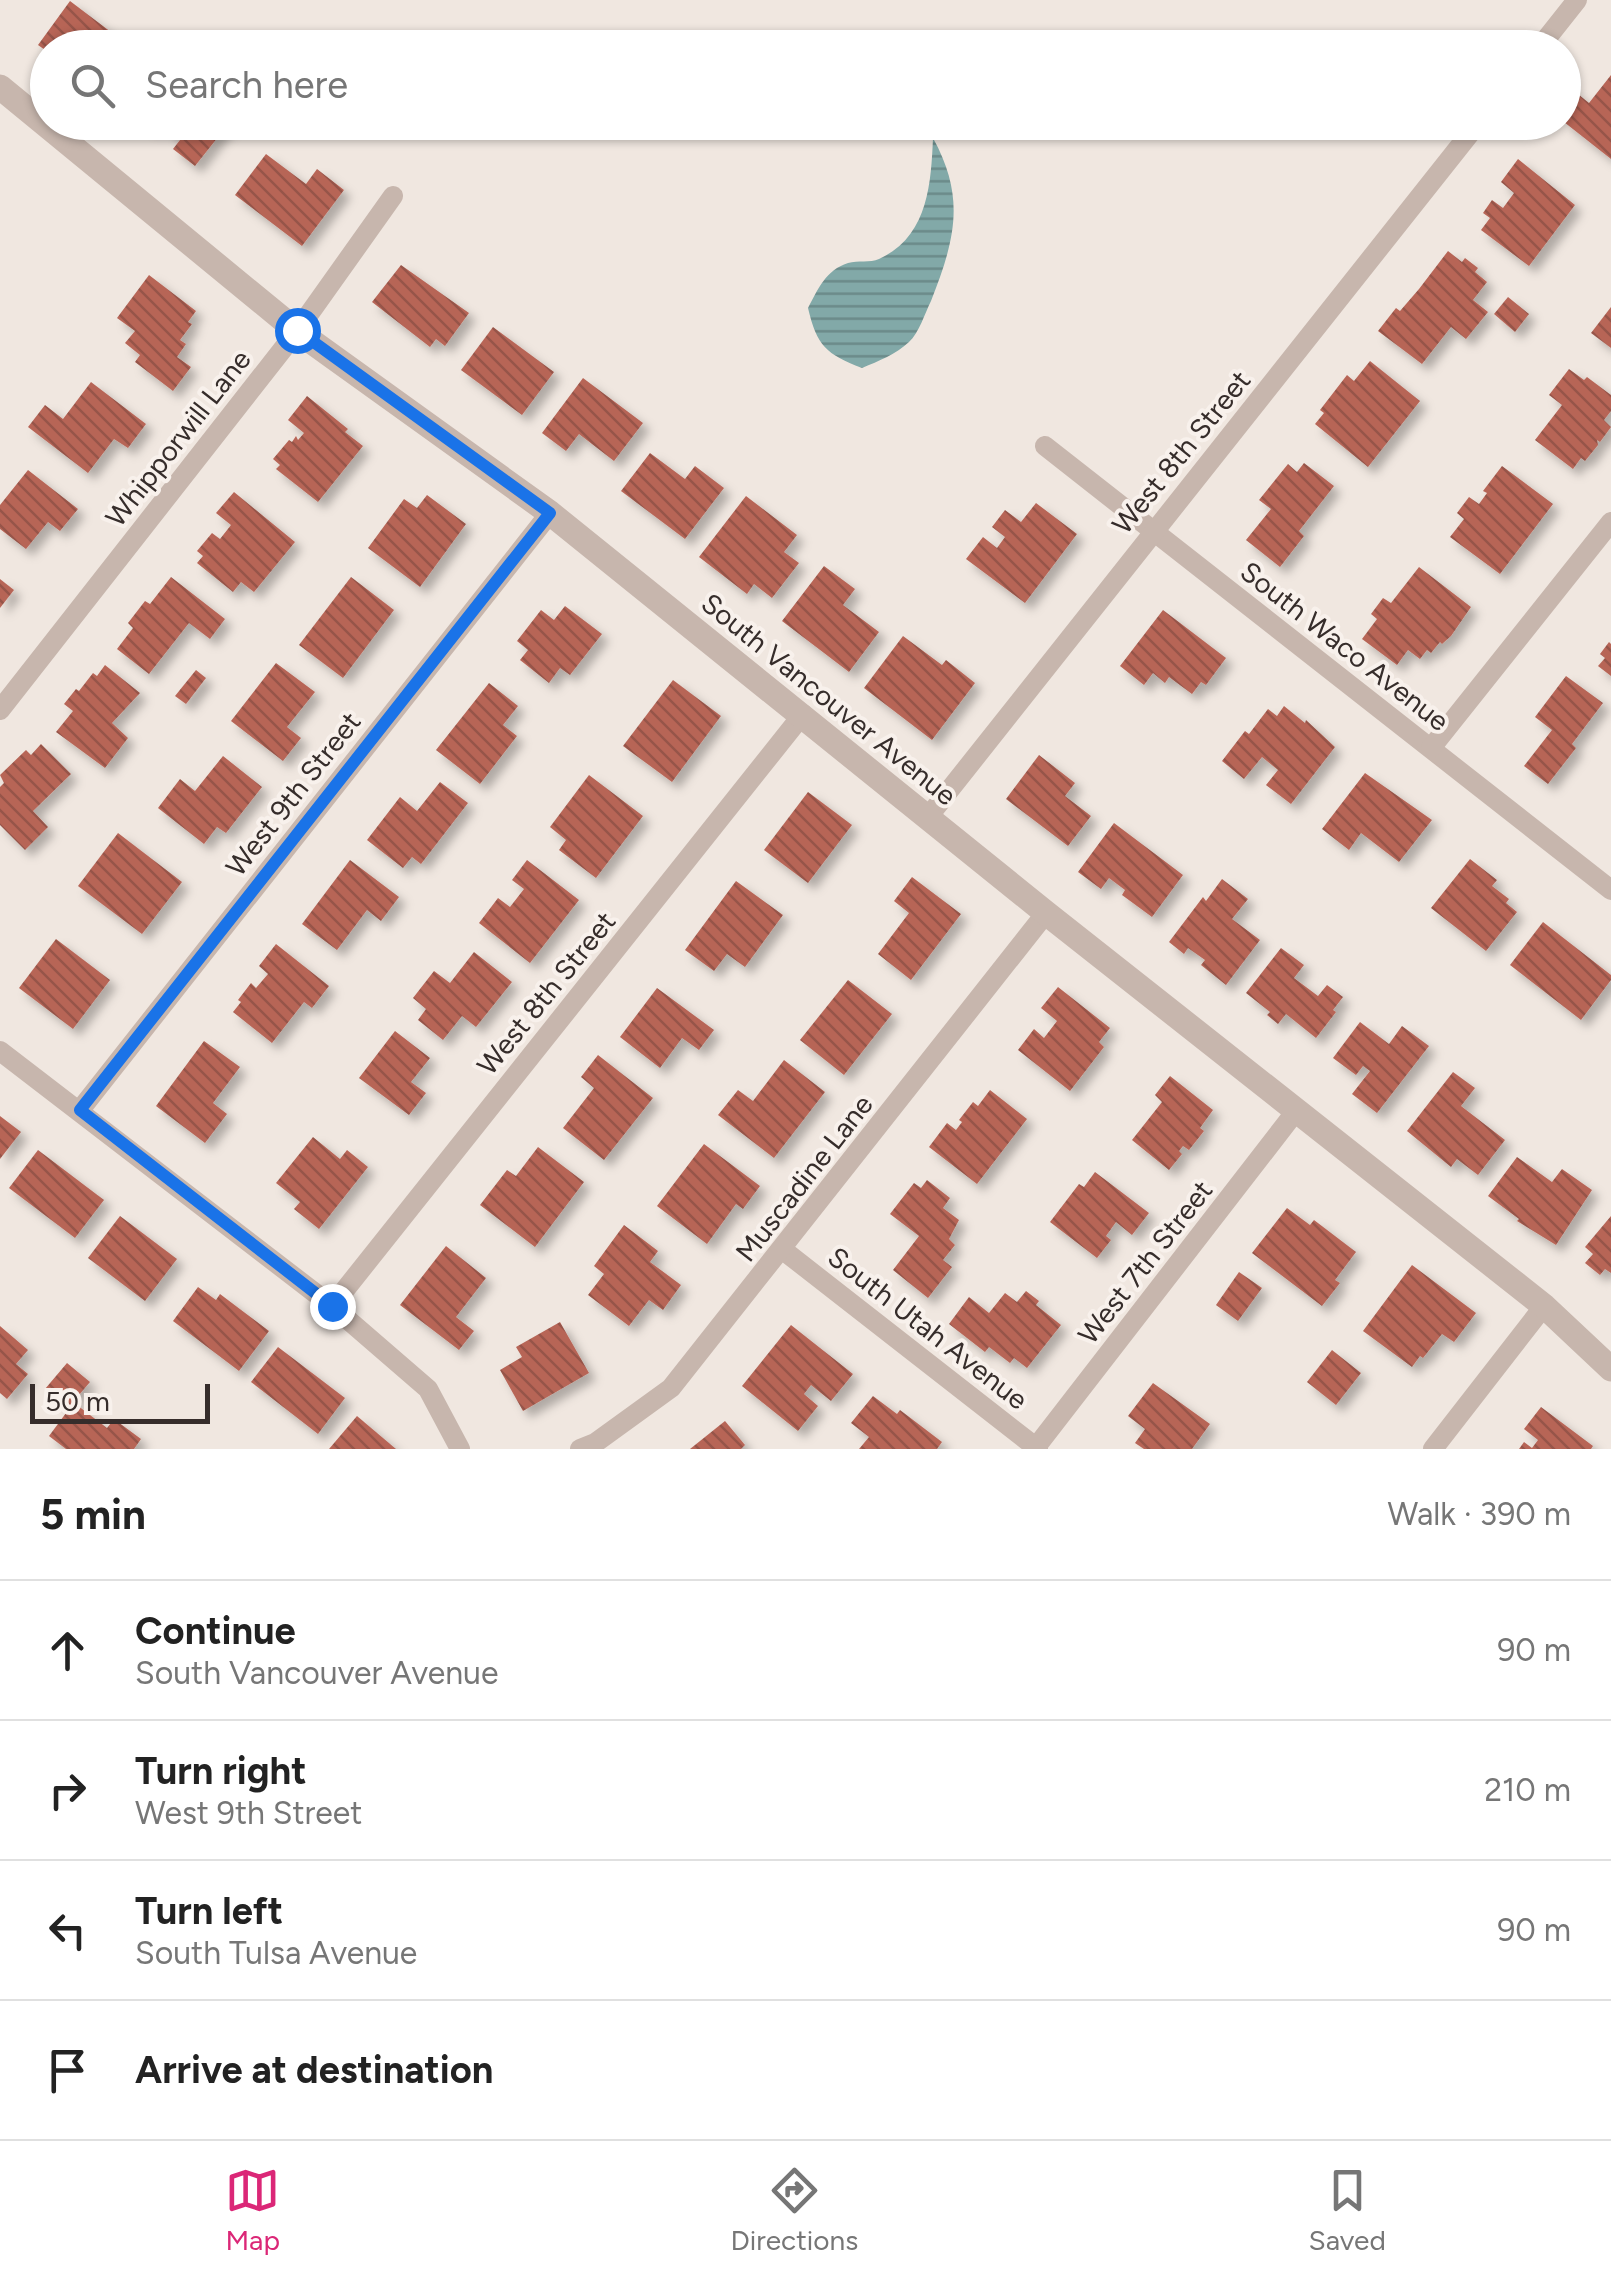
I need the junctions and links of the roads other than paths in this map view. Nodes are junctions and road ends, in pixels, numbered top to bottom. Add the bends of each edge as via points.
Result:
1 (1577, 0) edge
2 (1554, 30) edge
3 (0, 88) edge
4 (30, 112) edge
5 (64, 140) edge
6 (1466, 140) edge
7 (393, 196) dead end
8 (297, 330) junction
9 (1045, 446) dead end
10 (550, 513) junction
11 (1611, 522) edge
12 (1153, 531) junction
13 (0, 710) edge
14 (804, 714) junction
15 (1431, 748) junction
16 (928, 816) junction
17 (1611, 890) edge
18 (1046, 913) junction
19 (0, 1052) edge
20 (80, 1110) junction
21 (1296, 1111) junction
22 (783, 1250) junction
23 (332, 1306) junction
24 (1544, 1306) junction
25 (1611, 1369) edge
26 (591, 1447) edge
27 (1037, 1448) edge
28 (460, 1449) edge
29 (1433, 1449) edge

1 - 2 street
3 - 4 street, South Vancouver Avenue
5 - 8 street, South Vancouver Avenue
6 - 12 street, West 8th Street
7 - 8 street, Whipporwill Lane
8 - 10 street, South Vancouver Avenue
8 - 13 street, Whipporwill Lane
9 - 12 street, South Waco Avenue
10 - 14 street, South Vancouver Avenue
10 - 20 street, West 9th Street
11 - 15 street
12 - 15 street, South Waco Avenue
12 - 16 street, West 8th Street
14 - 16 street, South Vancouver Avenue
14 - 23 street, West 8th Street
15 - 17 street, South Waco Avenue
16 - 18 street, South Vancouver Avenue
18 - 21 street, South Vancouver Avenue
18 - 22 street, Muscadine Lane
19 - 20 street
20 - 23 street
21 - 24 street, South Vancouver Avenue
21 - 27 street, West 7th Street
22 - 26 street, Muscadine Lane via 672,1388
22 - 27 street, South Utah Avenue
23 - 28 street via 428,1390
24 - 25 street, South Vancouver Avenue
24 - 29 street

